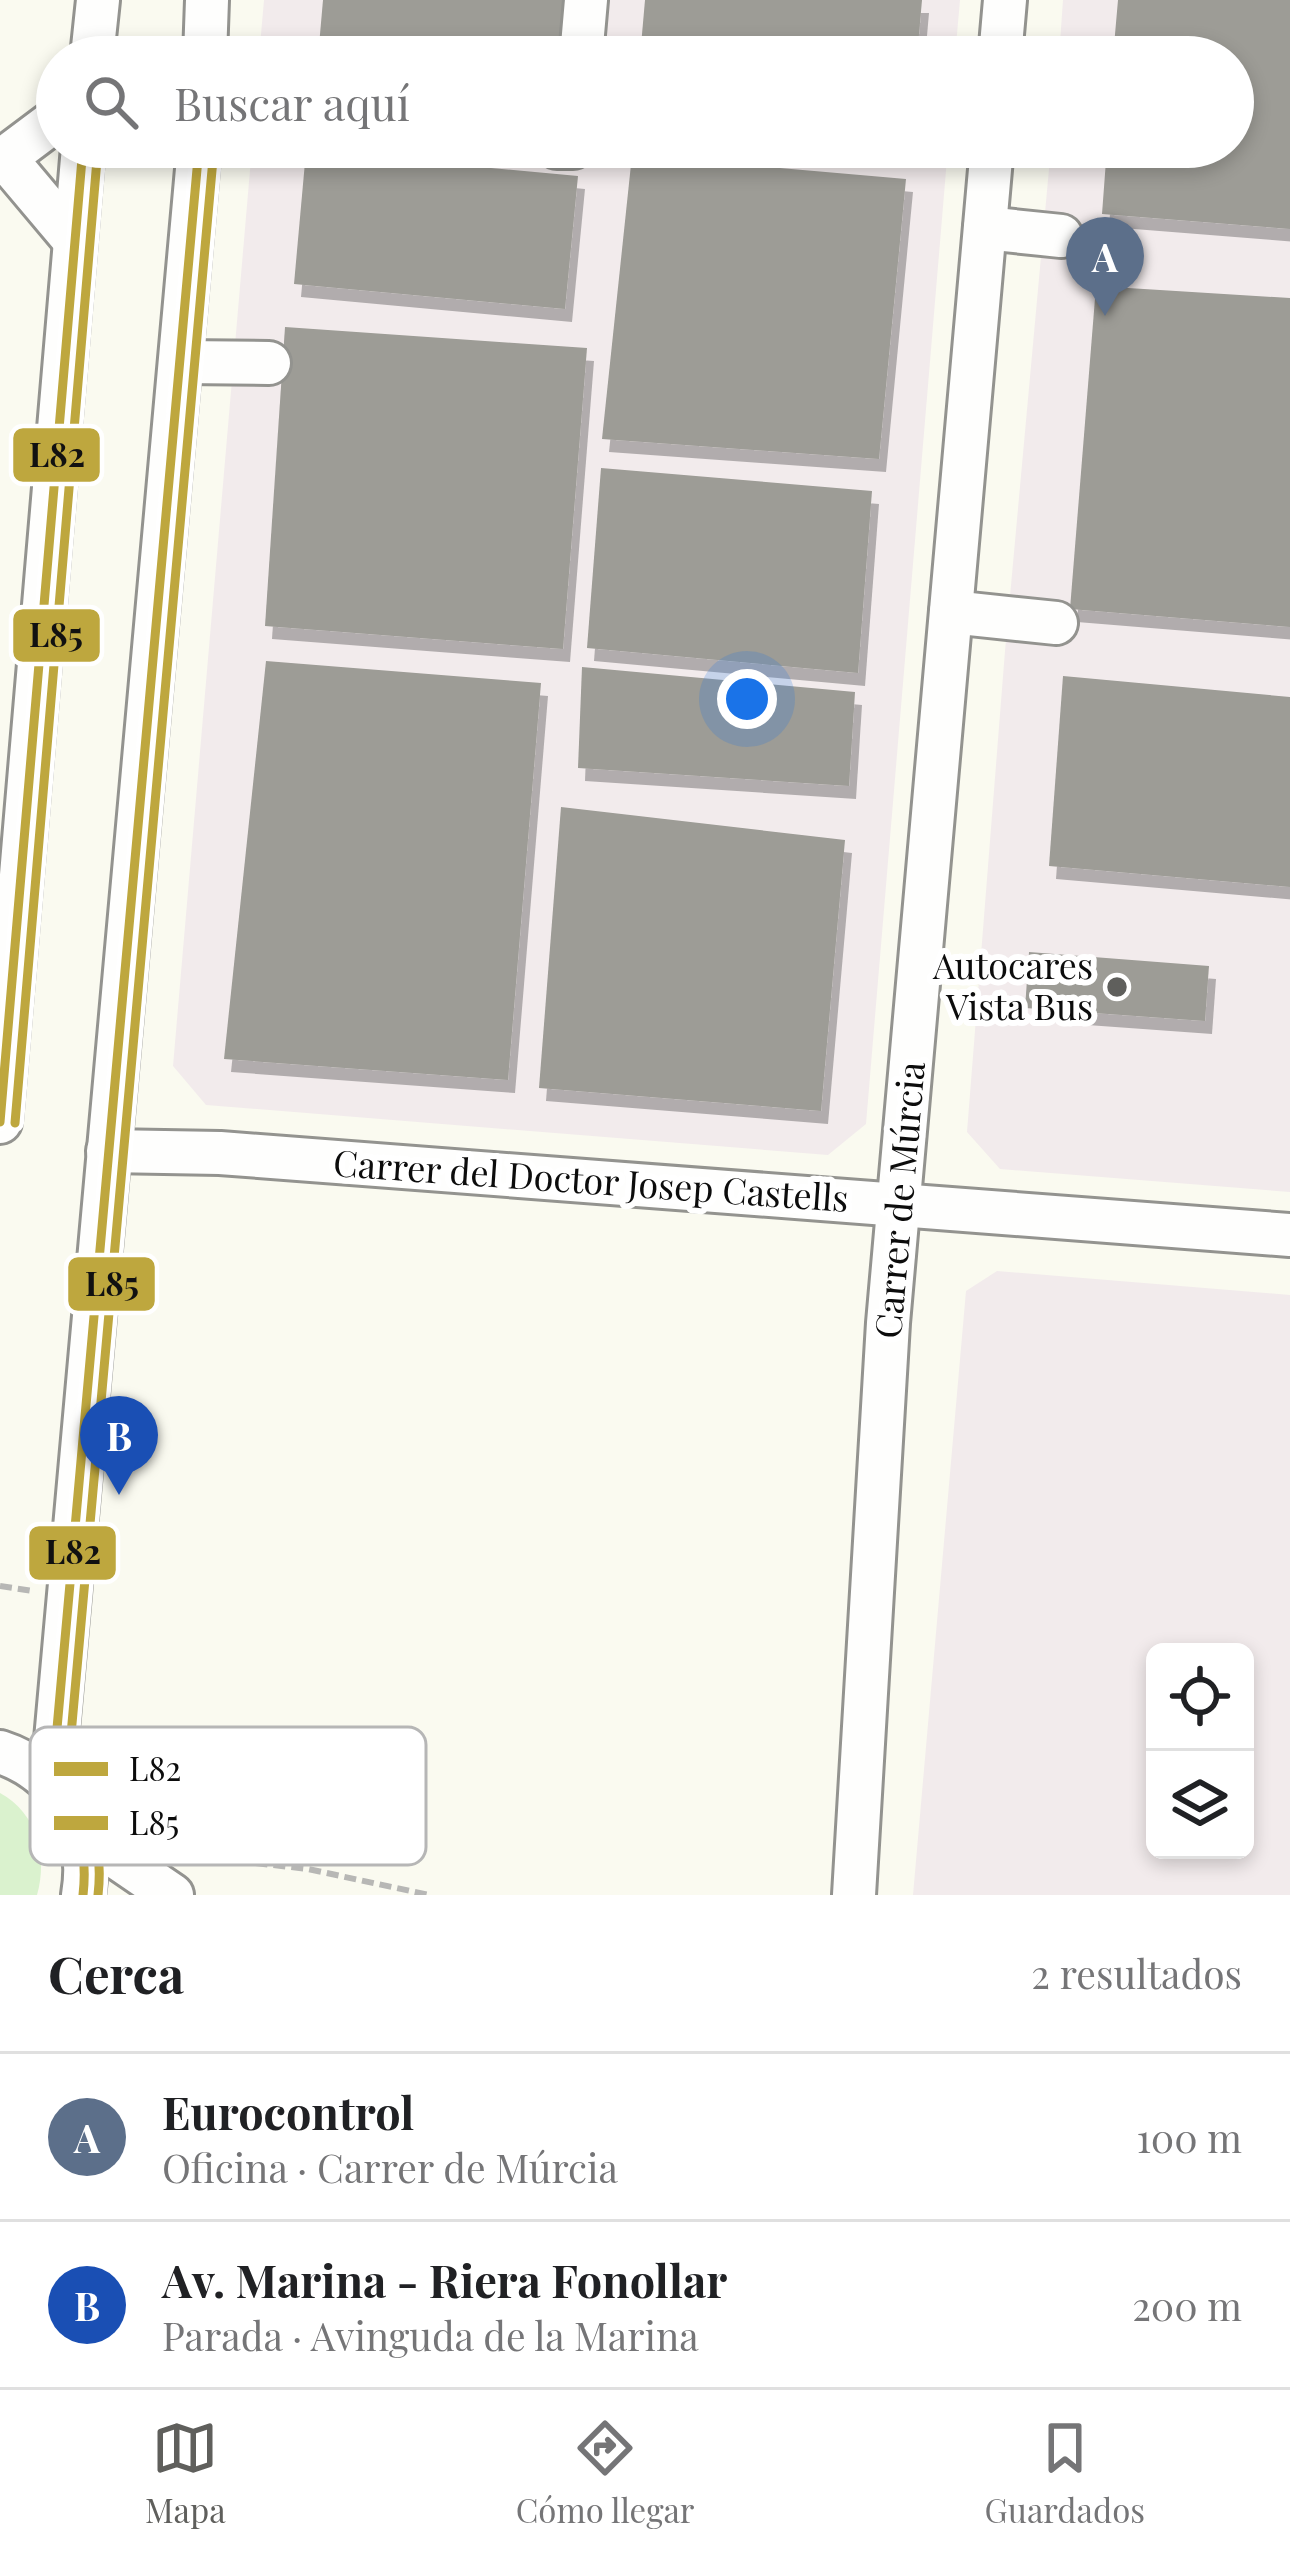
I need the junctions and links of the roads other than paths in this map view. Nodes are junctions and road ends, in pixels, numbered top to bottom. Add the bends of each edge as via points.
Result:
1 (98, 0) edge
2 (207, 0) edge
3 (586, 0) edge
4 (1005, 0) edge
5 (94, 36) edge
6 (206, 36) edge
7 (583, 36) edge
8 (1002, 36) edge
9 (36, 134) edge
10 (3, 158) edge
11 (81, 168) edge
12 (197, 168) edge
13 (990, 168) edge
14 (985, 228) junction
15 (1061, 236) dead end
16 (74, 240) junction
17 (182, 362) junction
18 (269, 363) dead end
19 (951, 612) junction
20 (1056, 623) dead end
21 (11, 871) edge
22 (5, 1006) edge
23 (0, 1122) edge
24 (108, 1151) junction
25 (899, 1204) junction
26 (1290, 1234) edge
27 (57, 1727) edge
28 (0, 1752) edge
29 (30, 1766) edge
30 (86, 1865) edge
31 (83, 1895) edge
32 (854, 1895) edge

1 - 5 street
2 - 6 street
3 - 7 street
4 - 8 street
9 - 10 street
10 - 16 street
11 - 16 street
12 - 17 street
13 - 14 street, Carrer de Múrcia
14 - 15 street
14 - 19 street, Carrer de Múrcia
16 - 21 street
17 - 18 street
17 - 24 street
19 - 20 street
19 - 25 street, Carrer de Múrcia
21 - 22 street
22 - 23 street
24 - 25 street, Carrer del Doctor Josep Castells
24 - 27 street
25 - 26 street, Carrer del Doctor Josep Castells
25 - 32 street, Carrer de Múrcia
28 - 29 street
30 - 31 street

